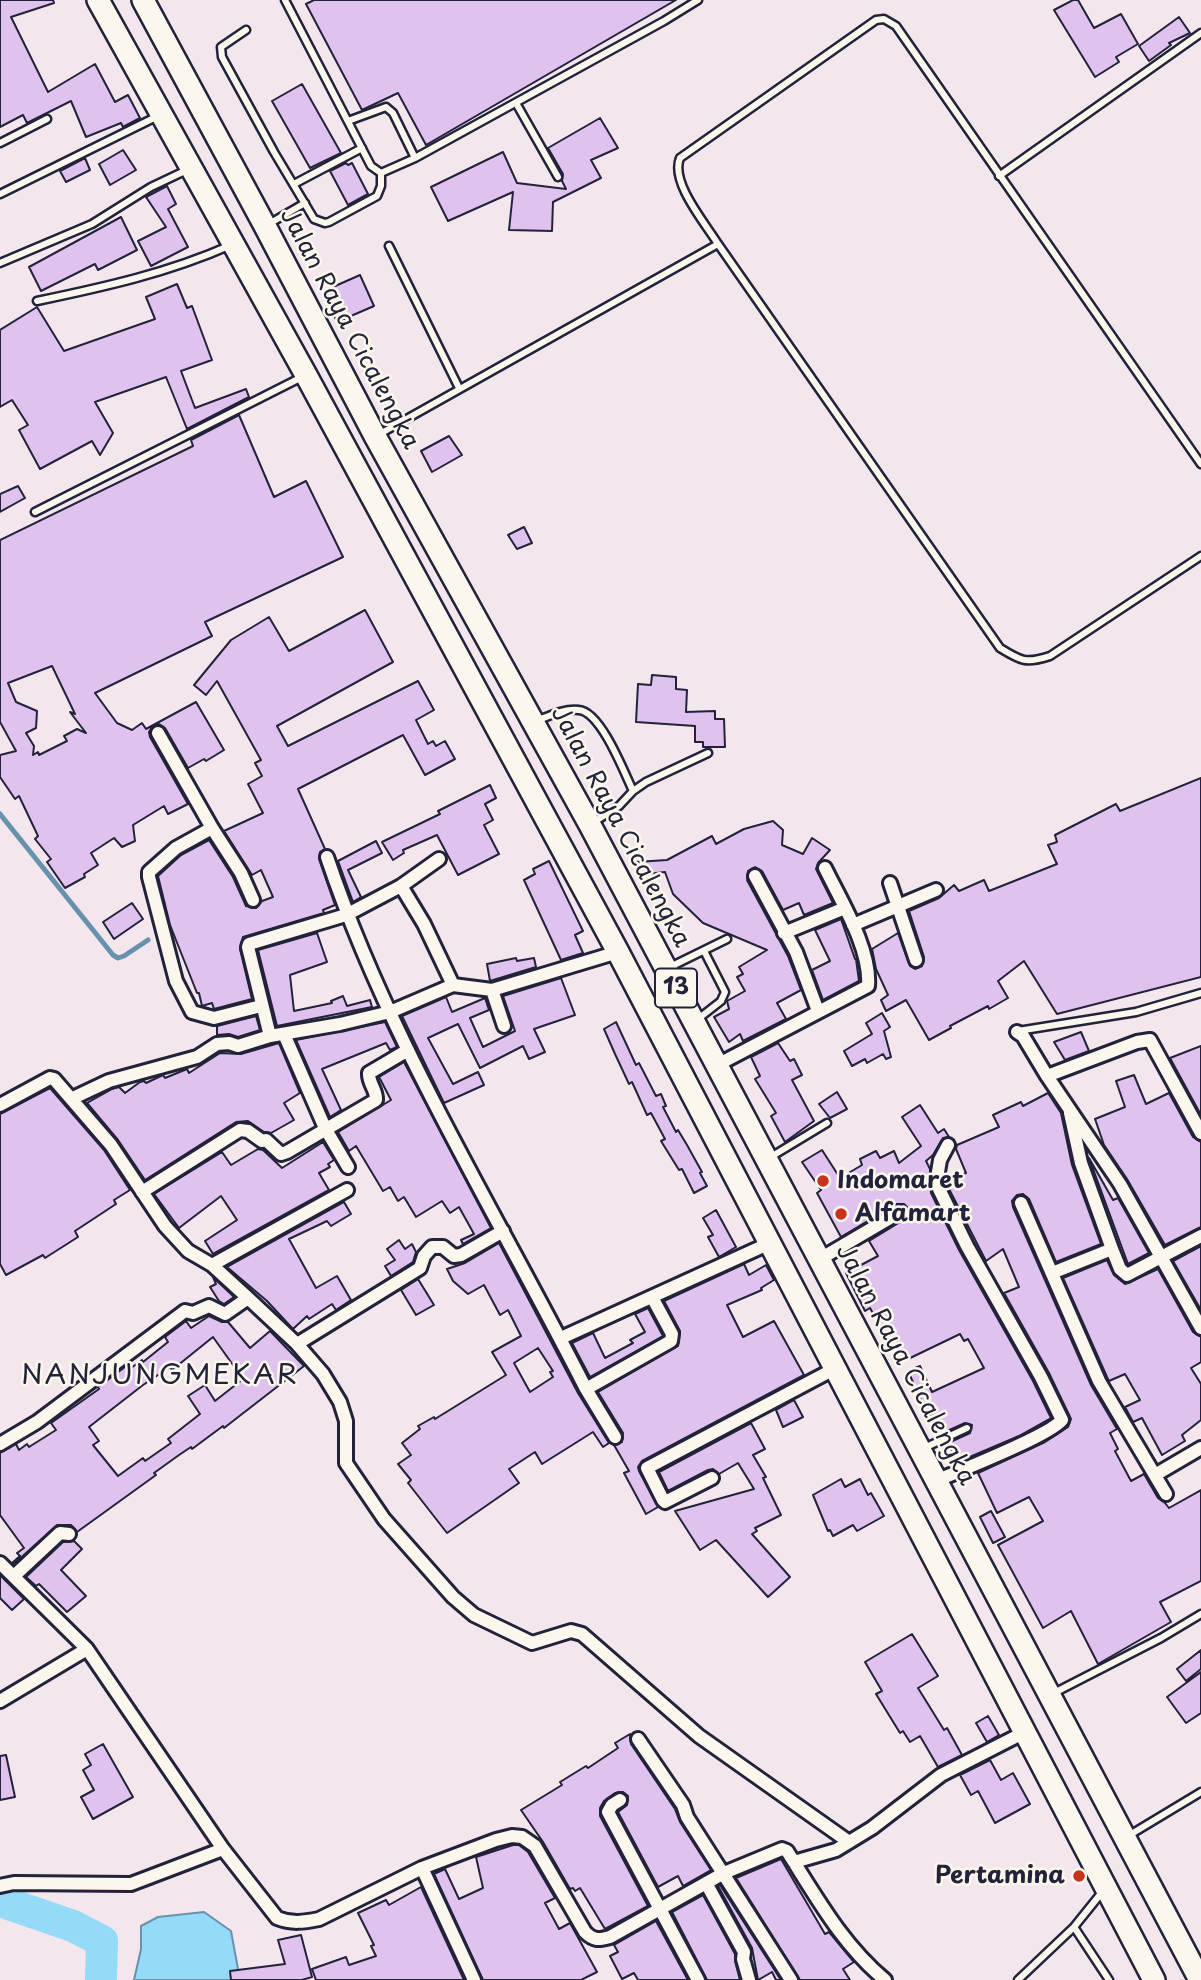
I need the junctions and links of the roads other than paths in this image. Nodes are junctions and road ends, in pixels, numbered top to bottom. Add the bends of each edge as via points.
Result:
1 (98, 0) edge
2 (143, 0) edge
3 (285, 0) edge
4 (698, 0) edge
5 (246, 30) dead end
6 (1201, 33) edge
7 (516, 103) junction
8 (161, 114) junction
9 (47, 119) dead end
10 (348, 121) junction
11 (0, 143) edge
12 (362, 148) junction
13 (415, 158) junction
14 (191, 168) junction
15 (380, 173) junction
16 (999, 176) junction
17 (558, 177) dead end
18 (294, 184) junction
19 (0, 194) edge
20 (305, 203) junction
21 (265, 226) junction
22 (232, 244) junction
23 (718, 244) junction
24 (388, 246) dead end
25 (0, 263) edge
26 (37, 301) dead end
27 (306, 375) junction
28 (459, 388) junction
29 (375, 436) junction
30 (1201, 464) edge
31 (35, 512) dead end
32 (1201, 556) edge
33 (535, 722) junction
34 (158, 733) dead end
35 (708, 753) dead end
36 (633, 791) junction
37 (590, 825) junction
38 (212, 828) junction
39 (327, 857) dead end
40 (439, 859) dead end
41 (825, 868) dead end
42 (755, 876) dead end
43 (890, 883) dead end
44 (401, 886) junction
45 (936, 890) dead end
46 (253, 901) dead end
47 (898, 906) junction
48 (845, 908) junction
49 (346, 915) junction
50 (853, 925) junction
51 (784, 933) junction
52 (727, 939) dead end
53 (704, 951) junction
54 (618, 952) junction
55 (916, 960) dead end
56 (666, 969) junction
57 (453, 985) junction
58 (492, 990) junction
59 (1201, 993) edge
60 (261, 1006) junction
61 (818, 1011) junction
62 (390, 1012) junction
63 (694, 1022) junction
64 (505, 1026) dead end
65 (1017, 1031) joint
66 (284, 1034) junction
67 (270, 1036) junction
68 (408, 1050) junction
69 (717, 1065) junction
70 (1047, 1076) junction
71 (73, 1098) junction
72 (1068, 1103) junction
73 (0, 1105) edge
74 (827, 1123) dead end
75 (325, 1128) junction
76 (1201, 1133) edge
77 (948, 1144) dead end
78 (767, 1159) junction
79 (348, 1167) dead end
80 (347, 1190) dead end
81 (142, 1192) junction
82 (1021, 1203) dead end
83 (900, 1212) dead end
84 (503, 1231) junction
85 (1201, 1236) edge
86 (770, 1243) junction
87 (1112, 1249) junction
88 (1162, 1258) junction
89 (820, 1259) junction
90 (212, 1265) junction
91 (1052, 1273) junction
92 (652, 1297) junction
93 (248, 1298) junction
94 (1201, 1328) edge
95 (561, 1338) junction
96 (297, 1344) junction
97 (836, 1368) junction
98 (586, 1389) junction
99 (967, 1429) dead end
100 (615, 1437) dead end
101 (0, 1444) edge
102 (1201, 1448) edge
103 (920, 1450) junction
104 (1155, 1475) junction
105 (712, 1478) dead end
106 (936, 1481) junction
107 (1166, 1494) dead end
108 (69, 1534) dead end
109 (0, 1563) edge
110 (14, 1576) junction
111 (1201, 1614) edge
112 (87, 1649) junction
113 (1049, 1695) junction
114 (0, 1701) edge
115 (1025, 1732) junction
116 (638, 1739) dead end
117 (1201, 1792) edge
118 (620, 1800) dead end
119 (1124, 1838) junction
120 (849, 1842) junction
121 (223, 1849) junction
122 (794, 1862) junction
123 (422, 1868) junction
124 (724, 1873) junction
125 (706, 1883) junction
126 (0, 1886) edge
127 (1105, 1888) junction
128 (661, 1908) junction
129 (1074, 1927) junction
130 (474, 1980) edge
131 (698, 1980) edge
132 (749, 1980) edge
133 (791, 1980) edge
134 (885, 1980) edge
135 (1018, 1980) edge
136 (1109, 1980) edge
137 (1154, 1980) edge
138 (1200, 1980) edge

1 - 8 highway, 13
2 - 21 highway, Jalan Raya Cicalengka / 13
3 - 10 lane
4 - 7 lane
5 - 18 lane via 224,43 222,57
6 - 16 lane
7 - 13 lane
7 - 17 lane
8 - 14 highway, 13
8 - 19 lane
9 - 11 lane
10 - 12 lane
10 - 13 lane via 386,107
12 - 15 lane
12 - 18 lane
13 - 15 lane
14 - 22 highway, 13
14 - 25 lane via 92,224
15 - 20 lane via 377,196 329,222 314,219
16 - 23 lane via 896,26 876,20 680,158 681,185
16 - 30 lane
18 - 20 lane
20 - 21 lane
21 - 29 highway, Jalan Raya Cicalengka / 13
22 - 26 lane via 164,271
22 - 27 highway, 13
23 - 28 lane
23 - 32 lane via 1000,648 1033,662 1050,656
24 - 28 lane
27 - 31 lane
27 - 54 highway, 13
28 - 29 lane
29 - 33 highway, Jalan Raya Cicalengka / 13
33 - 36 lane via 578,709 595,718
33 - 37 highway, Jalan Raya Cicalengka / 13
34 - 38 street
35 - 36 lane
36 - 37 lane
37 - 56 highway, Jalan Raya Cicalengka / 13
38 - 46 street
38 - 60 street via 176,848 149,872 165,943 176,981 192,1012 214,1018
39 - 49 street
40 - 44 street
41 - 48 street
42 - 51 street
43 - 47 street
44 - 49 street
44 - 57 street
45 - 47 street
47 - 50 street
47 - 55 street
48 - 50 street
48 - 51 street
49 - 60 street via 251,942 248,947
49 - 62 street
50 - 61 street via 868,986
51 - 61 street
52 - 53 lane
53 - 56 lane
53 - 63 lane via 725,992 721,1002
54 - 58 street
54 - 86 highway, 13
56 - 63 highway, Jalan Raya Cicalengka / 13
57 - 58 street
57 - 62 street
58 - 64 street
59 - 65 lane via 1136,1012
60 - 67 street
61 - 69 street
62 - 66 street
62 - 68 street
63 - 69 highway, Jalan Raya Cicalengka / 13
65 - 70 street
66 - 67 street
66 - 75 street
67 - 71 street via 239,1046 217,1044 197,1057 109,1081
68 - 75 street via 369,1073 376,1100
68 - 84 street
69 - 78 highway, Jalan Raya Cicalengka / 13
70 - 72 street
70 - 76 street via 1150,1040
71 - 73 street via 50,1078
71 - 81 street
72 - 87 street via 1081,1163
72 - 88 street
74 - 78 lane
75 - 79 street
75 - 81 street via 281,1154 266,1140 240,1130
77 - 106 street via 940,1160 939,1189 1062,1420
78 - 89 highway, Jalan Raya Cicalengka / 13
80 - 90 street
81 - 90 street via 188,1251
82 - 91 street
83 - 89 street
84 - 95 street
84 - 96 street via 461,1255 432,1247 420,1268
85 - 88 street
86 - 92 street
86 - 97 highway, 13
87 - 88 street via 1127,1275
87 - 91 street
88 - 94 street
89 - 103 highway, Jalan Raya Cicalengka / 13
90 - 93 street
91 - 104 street via 1100,1381
92 - 95 street
92 - 98 street via 671,1340
93 - 96 street
93 - 101 street via 225,1314 209,1306 185,1311 37,1422
95 - 98 street
96 - 120 street via 340,1402 346,1421 346,1463 384,1519 453,1597 474,1615 526,1642 571,1632 582,1634 699,1736
97 - 105 street via 647,1468 666,1502
97 - 115 highway, 13
98 - 100 street
99 - 103 lane
102 - 104 street
103 - 106 highway, Jalan Raya Cicalengka / 13
104 - 107 street
106 - 113 highway, Jalan Raya Cicalengka / 13
108 - 110 street via 60,1533
109 - 110 street
110 - 112 street
111 - 113 lane
112 - 114 street
112 - 121 street
113 - 119 highway, Jalan Raya Cicalengka / 13
115 - 120 street via 941,1775
115 - 127 highway, 13
116 - 124 street
117 - 119 lane
118 - 128 street via 608,1812
119 - 138 highway, Jalan Raya Cicalengka / 13
120 - 122 street
121 - 123 street via 265,1905 287,1922 319,1919
121 - 126 street via 131,1884
122 - 124 street via 785,1849 779,1849
122 - 134 street via 822,1910
123 - 128 street via 496,1840 522,1837 535,1846 585,1932 594,1939 610,1937
123 - 130 street
124 - 125 street
124 - 133 street
125 - 128 street
125 - 132 street via 744,1952
127 - 129 lane
127 - 137 highway, 13
128 - 131 street
129 - 135 lane
129 - 136 lane

